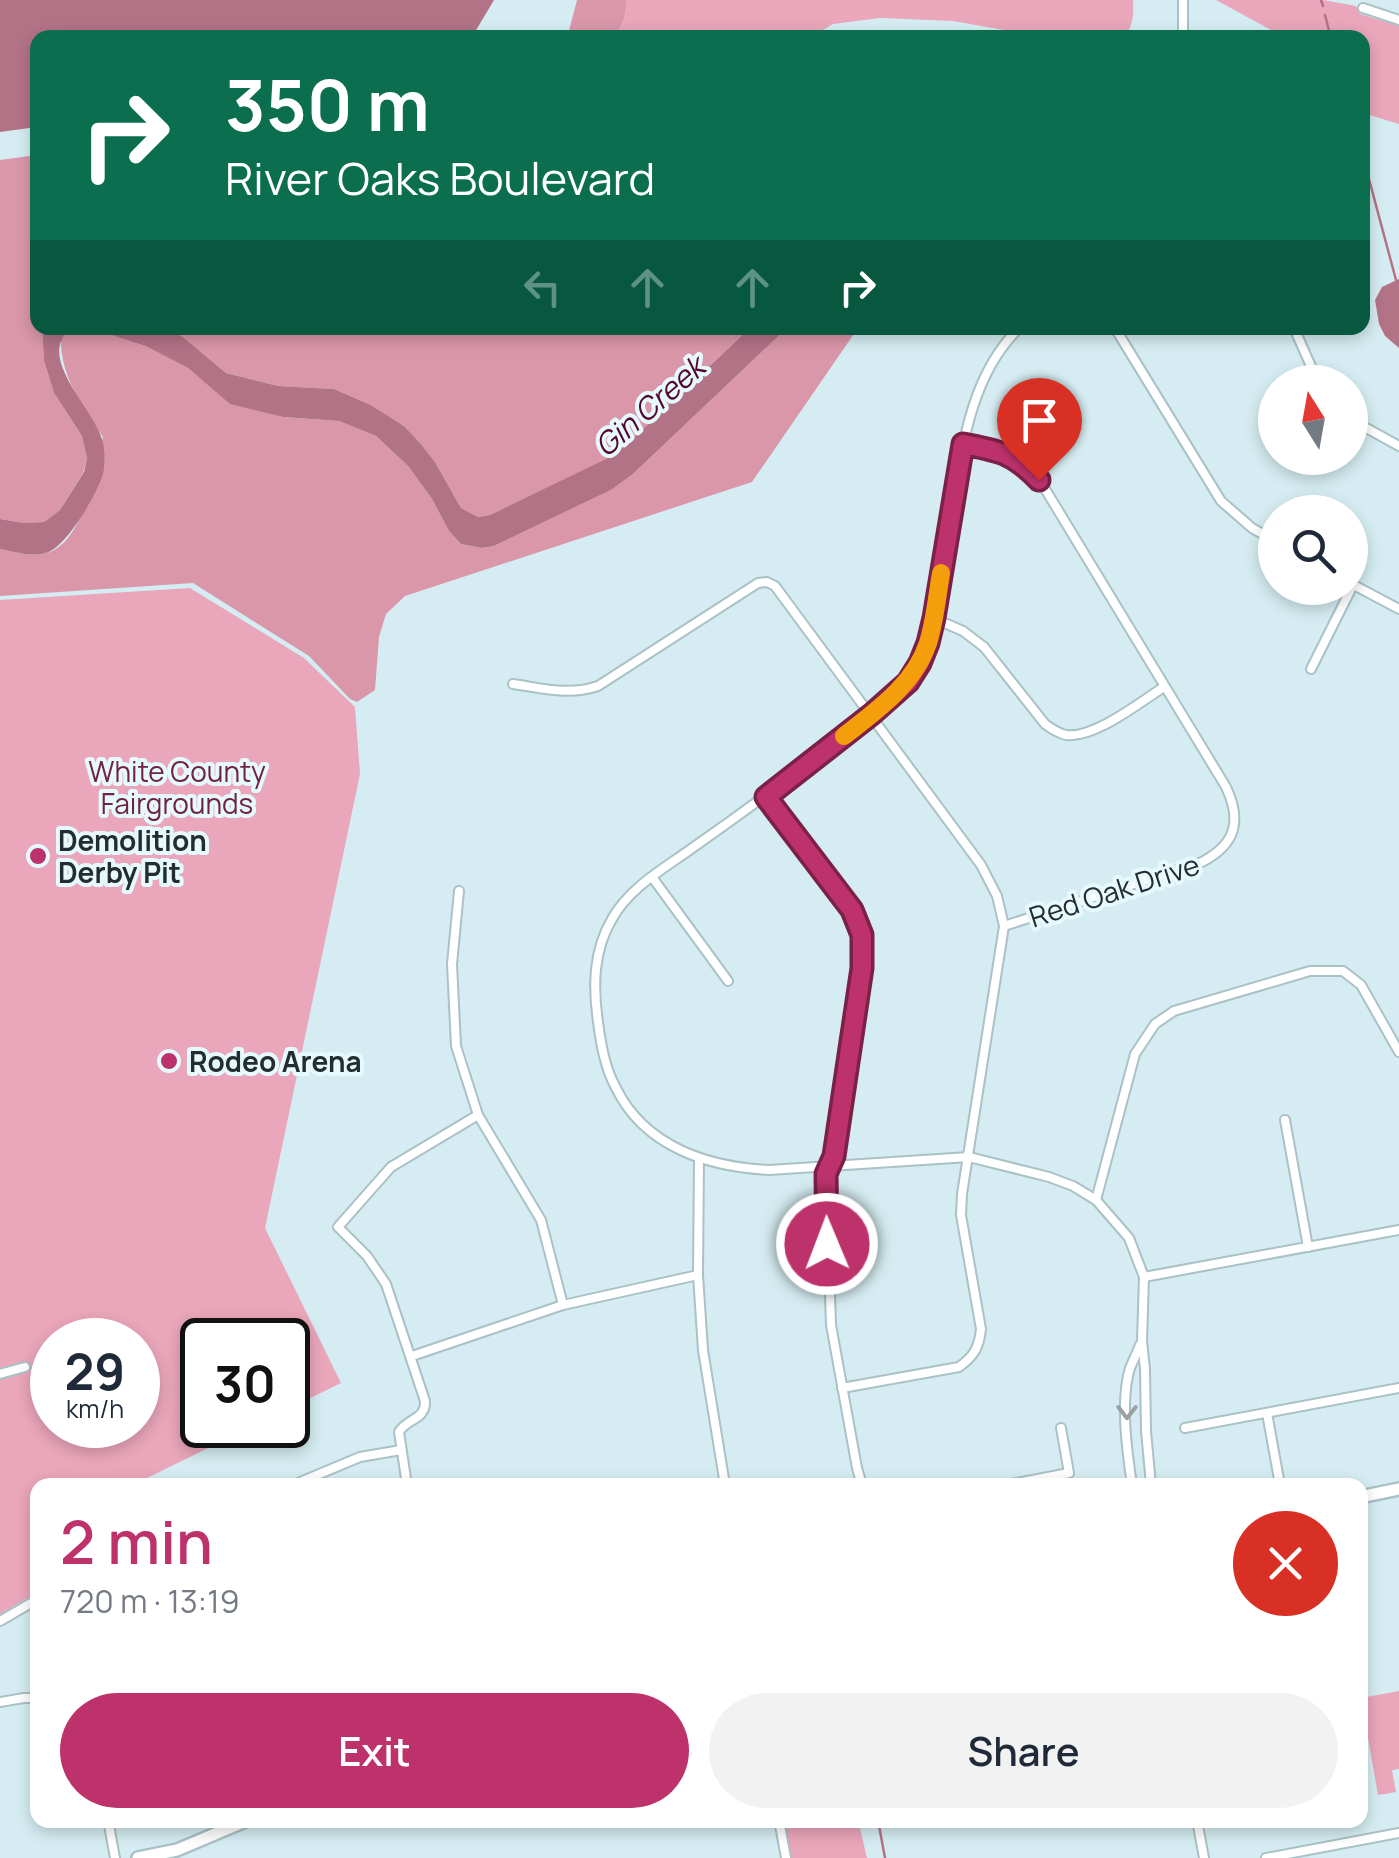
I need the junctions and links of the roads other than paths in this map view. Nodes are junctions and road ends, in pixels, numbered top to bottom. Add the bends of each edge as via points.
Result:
1 (1183, 0) edge
2 (1363, 8) dead end
3 (1399, 20) edge
4 (1183, 30) edge
5 (1014, 335) edge
6 (1119, 335) edge
7 (1297, 335) edge
8 (1310, 365) edge
9 (1368, 429) edge
10 (963, 444) junction
11 (1399, 446) edge
12 (1258, 531) edge
13 (1368, 593) edge
14 (1342, 605) edge
15 (1399, 609) edge
16 (934, 618) junction
17 (1311, 669) dead end
18 (513, 684) dead end
19 (1164, 687) junction
20 (872, 714) junction
21 (766, 797) junction
22 (652, 877) junction
23 (459, 891) dead end
24 (1004, 926) junction
25 (728, 982) dead end
26 (1399, 1052) edge
27 (478, 1115) junction
28 (1285, 1120) dead end
29 (969, 1157) junction
30 (699, 1159) junction
31 (830, 1166) junction
32 (1096, 1200) junction
33 (1399, 1230) edge
34 (1308, 1247) junction
35 (698, 1275) junction
36 (1144, 1277) junction
37 (562, 1305) junction
38 (1142, 1341) junction
39 (412, 1356) junction
40 (24, 1366) dead end
41 (0, 1374) edge
42 (842, 1388) junction
43 (1399, 1388) edge
44 (1267, 1413) junction
45 (1061, 1428) dead end
46 (1184, 1428) dead end
47 (401, 1450) junction
48 (309, 1478) edge
49 (406, 1478) edge
50 (725, 1478) edge
51 (861, 1478) edge
52 (1046, 1478) edge
53 (1131, 1478) edge
54 (1150, 1478) edge
55 (1279, 1478) edge
56 (1399, 1490) edge
57 (1368, 1496) edge
58 (30, 1604) edge
59 (0, 1621) edge
60 (30, 1698) edge
61 (0, 1702) edge
62 (109, 1828) edge
63 (231, 1828) edge
64 (780, 1828) edge
65 (1198, 1828) edge
66 (1399, 1834) edge
67 (115, 1858) edge
68 (138, 1858) edge
69 (786, 1858) edge
70 (1204, 1858) edge
71 (1266, 1858) edge

1 - 4 street
2 - 3 street
5 - 10 street via 984,375
6 - 12 street via 1221,501
7 - 8 street
9 - 11 street
10 - 16 street
10 - 19 street, Red Oak Drive via 1010,456 1039,480
13 - 15 street
14 - 17 street
16 - 19 street via 984,647 1056,732 1085,734
16 - 20 street via 908,682
18 - 20 street via 567,692 598,686 767,582
19 - 24 street, Red Oak Drive via 1230,796 1230,838 1202,862
20 - 21 street
20 - 24 street via 981,865
21 - 22 street
21 - 31 street via 852,910 862,935
22 - 25 street
22 - 30 street via 626,898 599,952 594,974 601,1044 623,1102 655,1134
23 - 27 street via 454,1032
24 - 29 street, Red Oak Drive
26 - 32 street via 1361,985 1343,971 1310,971 1174,1011 1155,1024 1135,1054
27 - 37 street via 541,1220
27 - 39 street via 391,1167 338,1227 377,1268
28 - 34 street
29 - 31 street
29 - 32 street via 1049,1177
29 - 42 street, Red Oak Drive via 962,1215 980,1345 959,1366
30 - 31 street via 769,1170
30 - 35 street
31 - 42 street via 830,1312
32 - 36 street via 1129,1238
33 - 34 street
34 - 36 street
35 - 37 street
35 - 50 street
36 - 38 street
37 - 39 street
38 -> 53 street via 1128,1384
38 - 54 street
39 - 47 street via 426,1408 402,1426
40 - 41 street
42 - 51 street
43 - 44 street
44 - 46 street
44 - 55 street
45 - 52 street via 1069,1474
47 - 48 street via 360,1456
47 - 49 street
56 - 57 street
58 - 59 street
60 - 61 street
62 - 67 street
63 - 68 street
64 - 69 street
65 - 70 street
66 - 71 street

